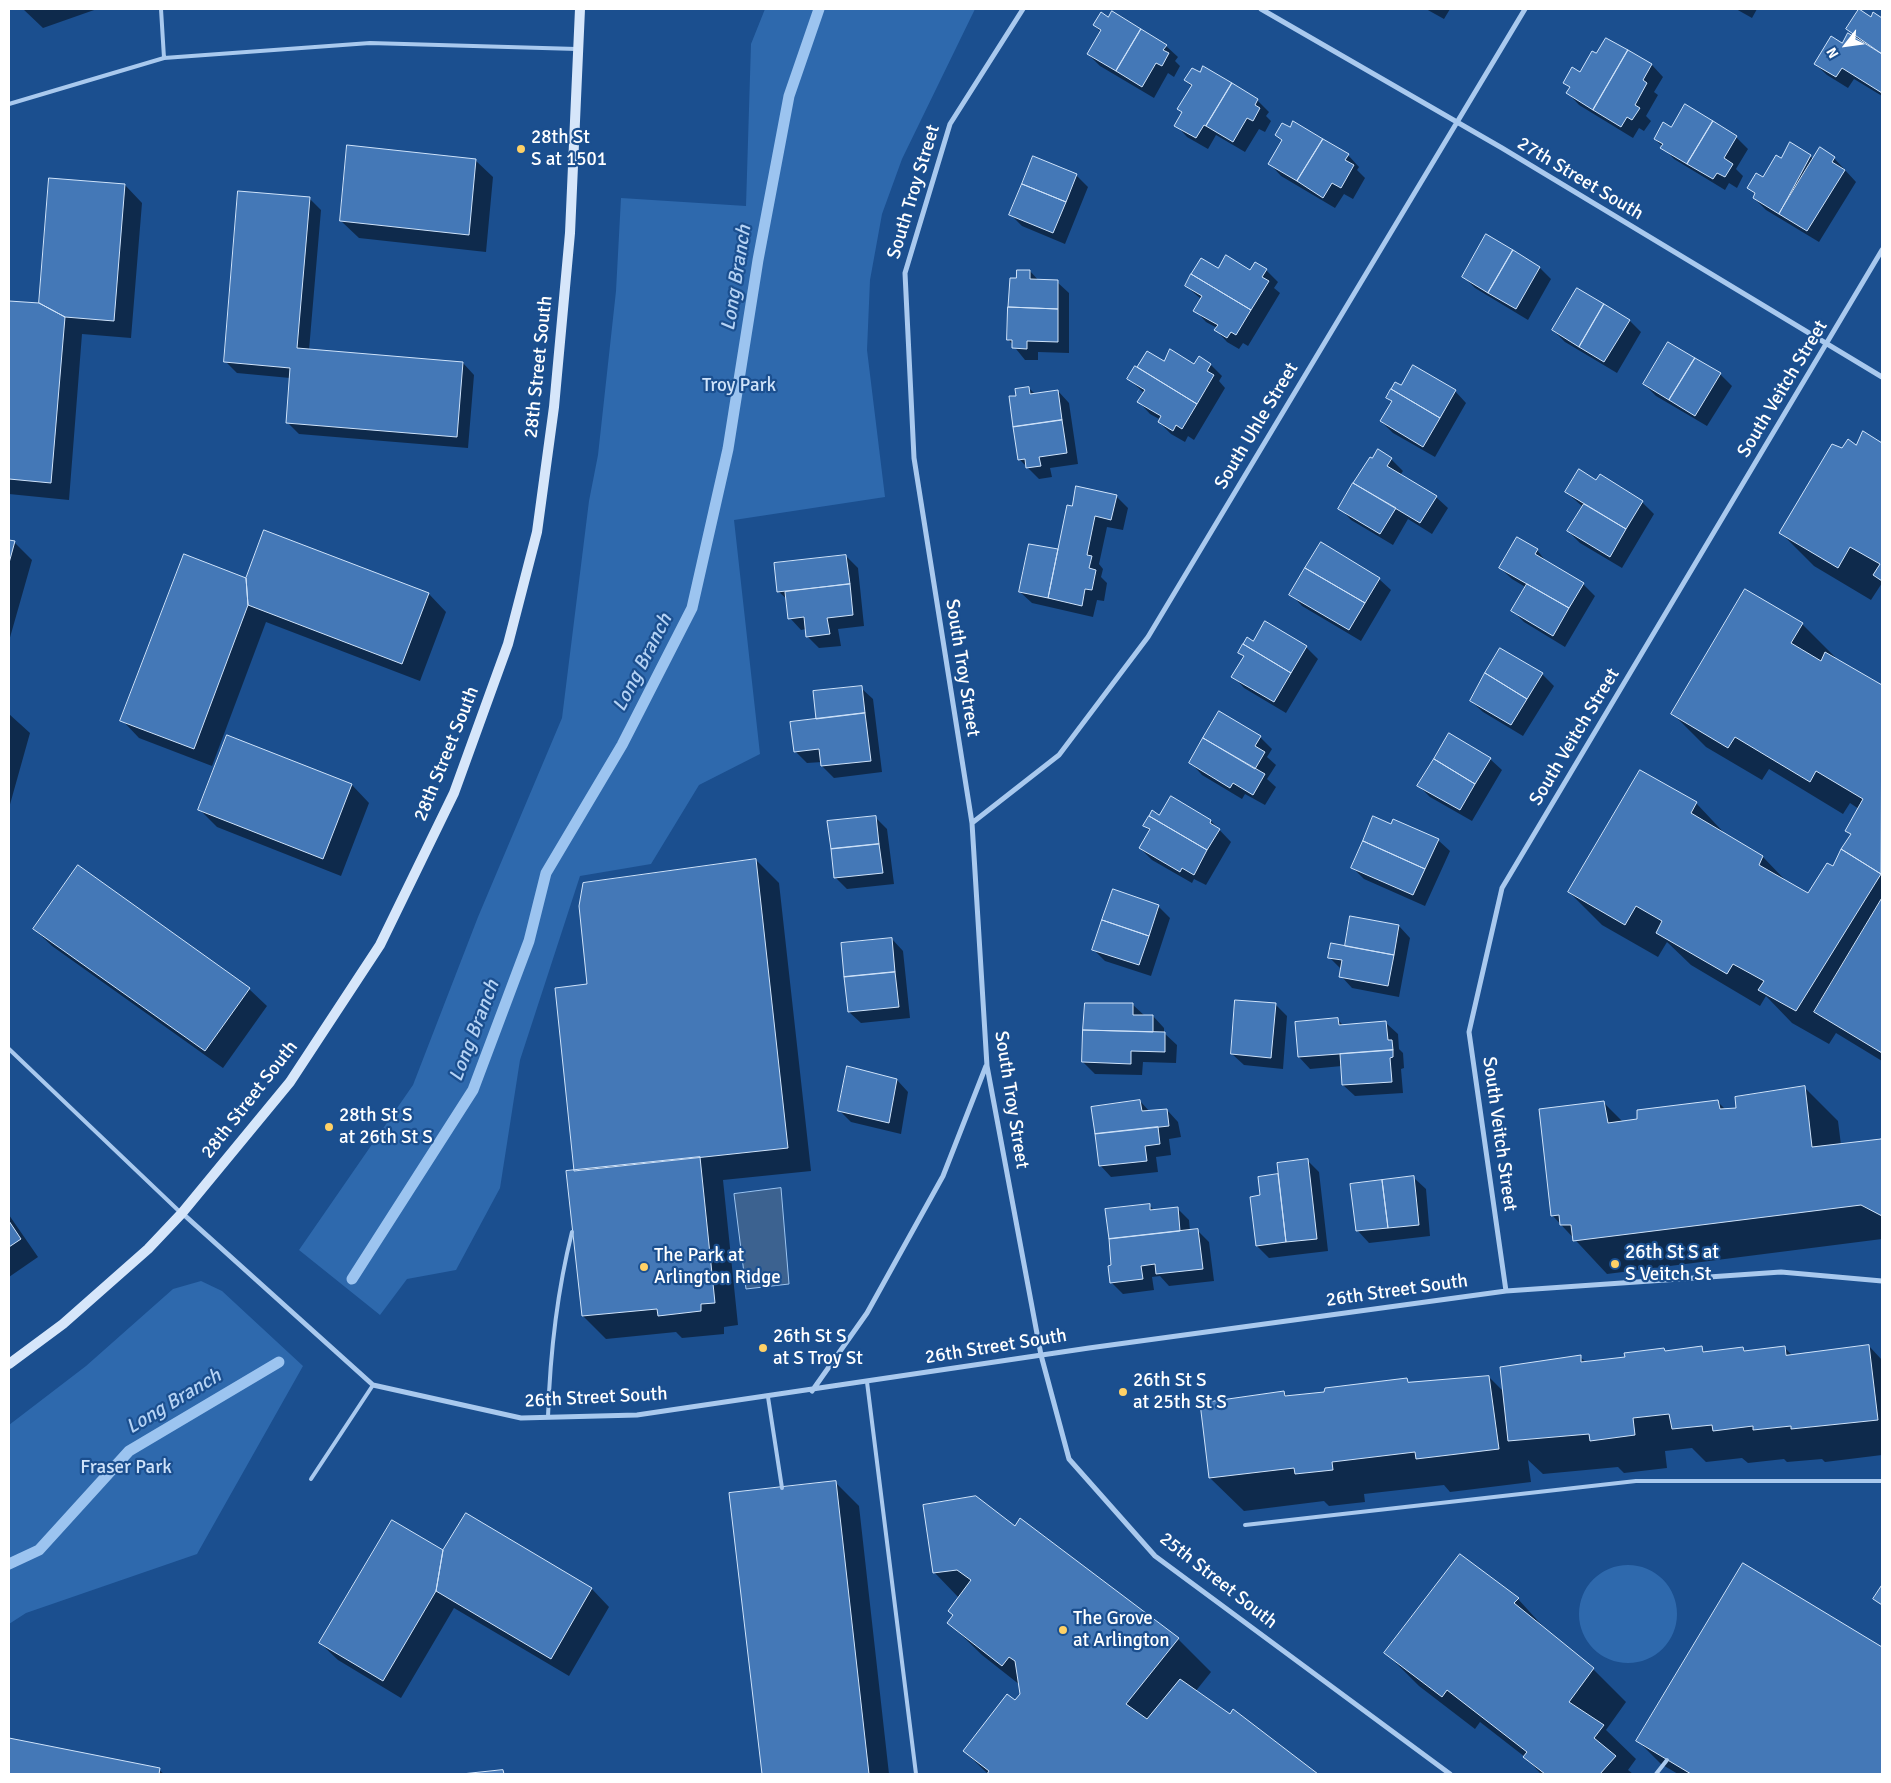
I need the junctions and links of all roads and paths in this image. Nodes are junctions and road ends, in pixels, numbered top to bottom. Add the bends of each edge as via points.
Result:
1 (160, 9) edge
2 (580, 9) edge
3 (1023, 9) edge
4 (1261, 9) edge
5 (1524, 9) edge
6 (579, 50) junction
7 (164, 58) junction
8 (9, 104) edge
9 (1457, 122) junction
10 (1882, 250) edge
11 (1827, 345) junction
12 (1882, 377) edge
13 (972, 823) junction
14 (9, 1049) edge
15 (987, 1066) junction
16 (182, 1214) junction
17 (572, 1232) dead end
18 (1882, 1281) edge
19 (1506, 1291) junction
20 (1041, 1355) junction
21 (9, 1364) edge
22 (867, 1382) junction
23 (373, 1385) junction
24 (812, 1390) junction
25 (768, 1397) junction
26 (548, 1417) junction
27 (311, 1479) dead end
28 (1882, 1481) edge
29 (782, 1488) dead end
30 (1244, 1525) dead end
31 (1667, 1760) dead end
32 (916, 1774) edge
33 (1450, 1774) edge
34 (1656, 1774) edge

1 - 7 lane
2 - 6 street, 28th Street South
3 - 13 street, South Troy Street via 950,124 905,273 914,458
4 - 9 street, 27th Street South
5 - 9 street, South Uhle Street
6 - 7 lane via 370,43
6 - 16 street, 28th Street South via 570,233 554,407 537,532 508,644 454,793 380,945 290,1082
7 - 8 lane
9 - 11 street, 27th Street South
9 - 13 street, South Uhle Street via 1148,637 1059,755
10 - 11 street, South Veitch Street
11 - 12 street, 27th Street South
11 - 19 street, South Veitch Street via 1502,888 1470,1032
13 - 15 street, South Troy Street
14 - 16 lane
15 - 20 street, South Troy Street
15 - 24 street via 943,1176 867,1313
16 - 21 street, 28th Street South via 148,1249 63,1324
16 - 23 street, 26th Street South
17 - 26 lane via 562,1273 550,1369
18 - 19 street, 26th Street South via 1781,1272
19 - 20 street, 26th Street South
20 - 22 street, 26th Street South
20 - 33 street, 25th Street South via 1069,1459 1155,1556
22 - 24 street, 26th Street South
22 - 32 lane
23 - 26 street, 26th Street South via 521,1418
23 - 27 lane
24 - 25 street, 26th Street South
25 - 26 street, 26th Street South via 637,1415
25 - 29 lane
28 - 30 lane via 1636,1481
31 - 34 lane

